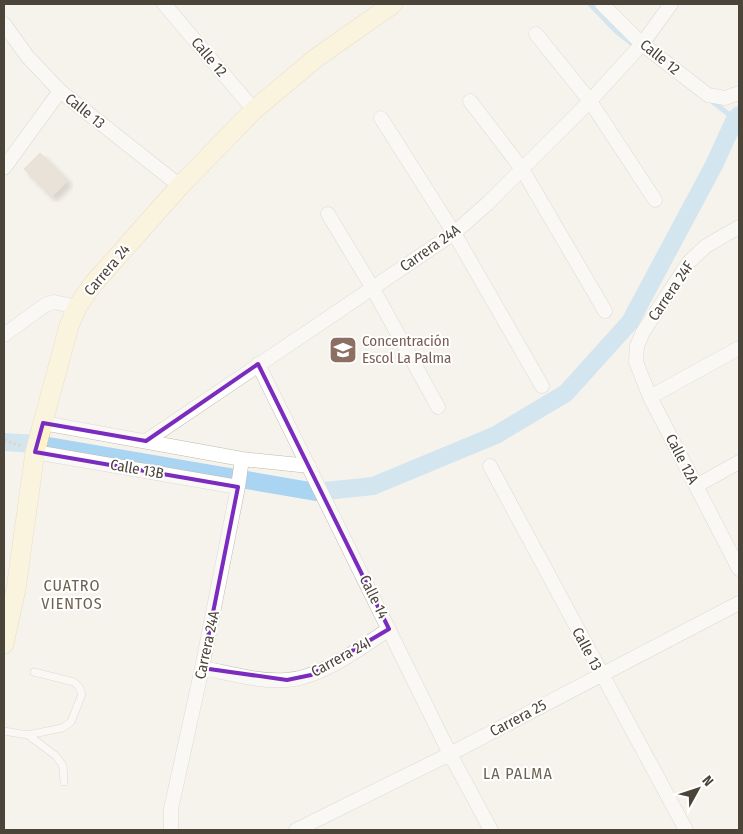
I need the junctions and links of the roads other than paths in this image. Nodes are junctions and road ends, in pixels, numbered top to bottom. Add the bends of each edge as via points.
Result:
1 (164, 4) edge
2 (393, 4) edge
3 (602, 4) edge
4 (671, 4) edge
5 (4, 24) edge
6 (536, 34) dead end
7 (642, 44) junction
8 (60, 91) junction
9 (739, 93) edge
10 (470, 101) dead end
11 (590, 101) junction
12 (254, 110) junction
13 (381, 118) dead end
14 (4, 168) edge
15 (522, 169) junction
16 (180, 186) junction
17 (655, 200) dead end
18 (328, 214) dead end
19 (739, 228) edge
20 (454, 233) junction
21 (372, 287) junction
22 (77, 307) junction
23 (605, 311) dead end
24 (4, 335) edge
25 (637, 346) joint
26 (739, 348) edge
27 (258, 364) junction
28 (542, 386) dead end
29 (650, 397) junction
30 (438, 408) dead end
31 (43, 423) junction
32 (146, 441) junction
33 (35, 452) junction
34 (242, 459) junction
35 (739, 462) edge
36 (309, 466) junction
37 (490, 466) dead end
38 (696, 486) junction
39 (238, 487) junction
40 (739, 569) edge
41 (739, 603) edge
42 (389, 629) junction
43 (4, 644) edge
44 (202, 668) junction
45 (34, 672) dead end
46 (601, 674) junction
47 (4, 731) edge
48 (28, 735) junction
49 (450, 754) junction
50 (64, 782) dead end
51 (171, 830) edge
52 (296, 830) edge
53 (491, 830) edge
54 (686, 830) edge

1 - 12 street, Calle 12
2 - 12 street, Carrera 24 via 316,58
3 - 7 street, Calle 12
4 - 7 street, Carrera 24A
5 - 8 street, Calle 13 via 27,56
6 - 11 street
7 - 9 street, Calle 12 via 708,95 725,98
7 - 11 street, Carrera 24A
8 - 14 street
8 - 16 street, Calle 13
10 - 15 street
11 - 15 street, Carrera 24A
11 - 17 street
12 - 16 street, Carrera 24
13 - 20 street
15 - 20 street, Carrera 24A
15 - 23 street
16 - 22 street, Carrera 24 via 92,284
18 - 21 street
19 - 25 street, Carrera 24F via 706,246 689,262
20 - 21 street, Carrera 24A
20 - 28 street
21 - 27 street, Carrera 24A
21 - 30 street
22 - 24 street via 54,302 45,305
22 - 31 street, Carrera 24
25 - 29 street, Calle 12A via 636,362
26 - 29 street
27 - 32 street, Carrera 24A
27 - 36 street, Calle 14
29 - 38 street, Calle 12A
31 - 32 street
31 - 33 street, Carrera 24
32 - 34 street
33 - 39 street, Calle 13B
33 - 43 street, Carrera 24 via 16,590
34 - 36 street
34 - 39 street, Carrera 24A
35 - 38 street
36 - 42 street, Calle 14
37 - 46 street, Calle 13
38 - 40 street, Calle 12A
39 - 44 street, Carrera 24A
41 - 46 street, Carrera 25
42 - 44 street, Carrera 24I via 311,675 287,680 262,679
42 - 49 street, Calle 14
44 - 51 street, Carrera 24A via 171,810
45 - 48 lane via 74,682 82,694 71,722 62,728
46 - 49 street, Carrera 25
46 - 54 street, Calle 13
47 - 48 lane
48 - 50 lane via 56,756 63,766
49 - 52 street, Carrera 25
49 - 53 street, Calle 14

